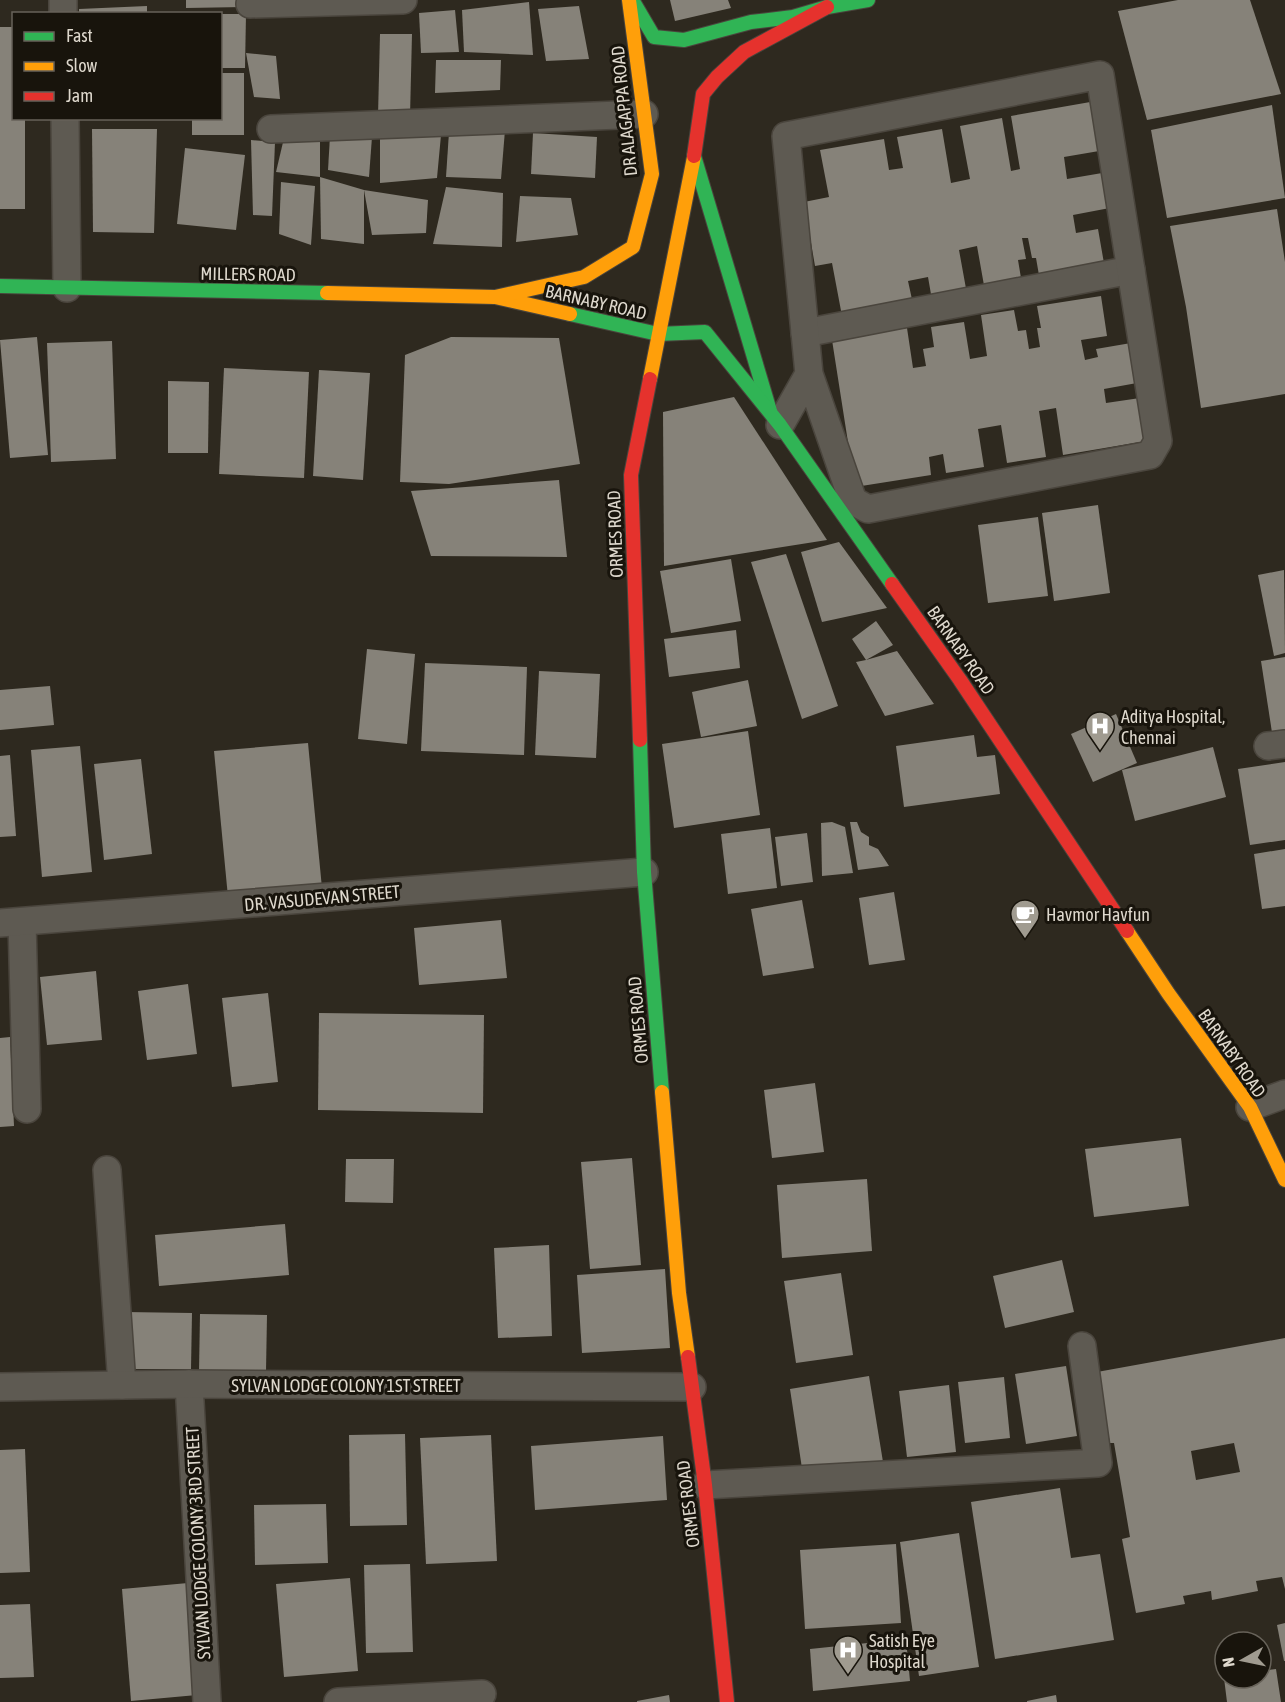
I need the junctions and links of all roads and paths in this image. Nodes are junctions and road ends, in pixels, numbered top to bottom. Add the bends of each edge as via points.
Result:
1 (403, 0) edge
2 (631, 0) edge
3 (868, 0) edge
4 (250, 4) dead end
5 (827, 8) junction
6 (790, 9) edge
7 (644, 114) junction
8 (65, 120) edge
9 (271, 129) dead end
10 (694, 157) junction
11 (1131, 270) junction
12 (0, 286) edge
13 (67, 288) junction
14 (495, 297) junction
15 (805, 333) junction
16 (658, 334) junction
17 (809, 374) junction
18 (775, 418) junction
19 (644, 872) junction
20 (11, 922) edge
21 (1285, 1094) edge
22 (1250, 1107) junction
23 (27, 1109) dead end
24 (107, 1170) dead end
25 (1285, 1180) edge
26 (1082, 1346) dead end
27 (189, 1384) junction
28 (122, 1385) junction
29 (0, 1387) edge
30 (692, 1387) junction
31 (705, 1485) junction
32 (482, 1694) dead end
33 (207, 1702) edge
34 (338, 1702) edge
35 (727, 1702) edge

1 - 4 street
2 - 6 street via 654,37 684,40
2 - 7 street, DR ALAGAPPA ROAD
3 - 5 street
5 - 6 street
5 - 10 street, ORMES ROAD via 744,52 717,77 703,94
7 - 9 street
7 - 14 street, DR ALAGAPPA ROAD via 652,174 633,247 584,277
8 - 13 street
10 - 16 street, ORMES ROAD
10 - 18 street
11 - 15 street
11 - 15 street via 1100,75 786,136
11 - 17 street via 1158,441 1150,455 868,509 853,501
12 - 13 street, MILLERS ROAD
13 - 14 street, MILLERS ROAD
14 - 16 street, BARNABY ROAD
15 - 17 street
16 - 18 street, BARNABY ROAD via 705,332
16 - 19 street, ORMES ROAD via 631,475
17 - 18 street
18 - 22 street, BARNABY ROAD via 960,680 1168,993
19 - 20 street, DR. VASUDEVAN STREET
19 - 30 street, ORMES ROAD via 679,1293
20 - 23 street
21 - 22 street
22 - 25 street, BARNABY ROAD
24 - 28 street
26 - 31 street via 1098,1463
27 - 28 street, SYLVAN LODGE COLONY 1ST STREET
27 - 30 street, SYLVAN LODGE COLONY 1ST STREET
27 - 33 street, SYLVAN LODGE COLONY 3RD STREET
28 - 29 street, SYLVAN LODGE COLONY 1ST STREET
30 - 31 street, ORMES ROAD
31 - 35 street, ORMES ROAD
32 - 34 street

